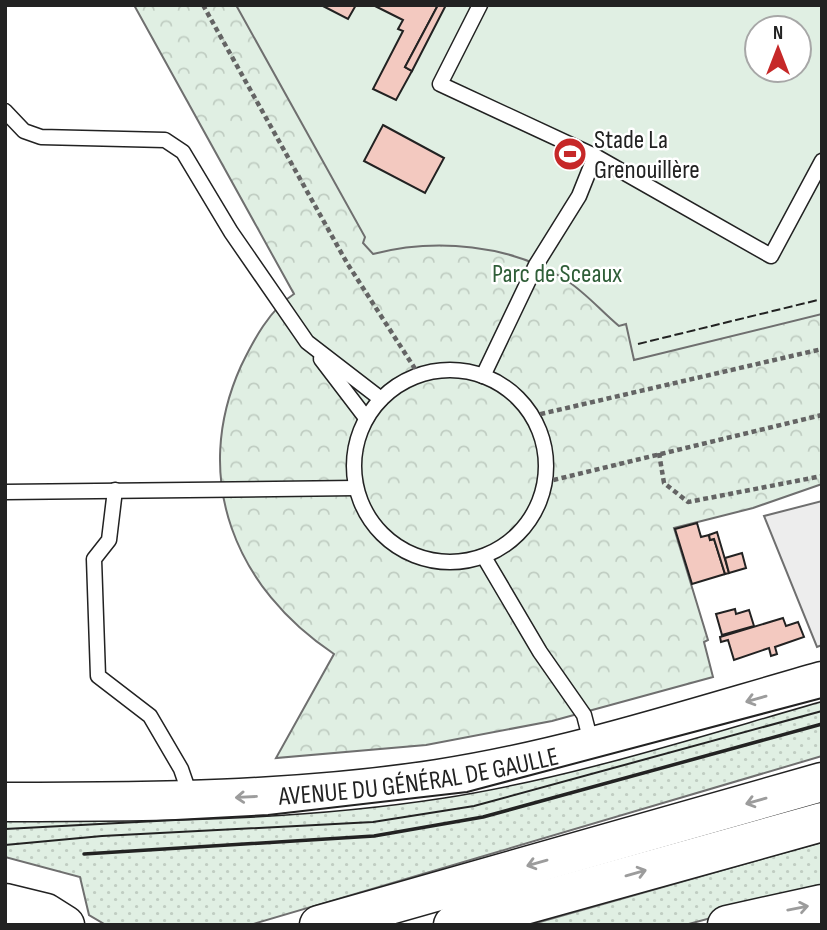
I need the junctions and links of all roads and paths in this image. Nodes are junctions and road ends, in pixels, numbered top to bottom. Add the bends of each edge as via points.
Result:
1 (203, 5) edge
2 (480, 5) edge
3 (5, 111) edge
4 (595, 156) junction
5 (822, 161) edge
6 (307, 342) junction
7 (822, 349) edge
8 (419, 375) junction
9 (484, 376) junction
10 (381, 399) junction
11 (822, 415) edge
12 (532, 416) junction
13 (366, 418) junction
14 (659, 453) junction
15 (822, 476) edge
16 (545, 482) junction
17 (356, 488) junction
18 (115, 490) junction
19 (5, 492) edge
20 (484, 556) junction
21 (822, 681) edge
22 (592, 746) junction
23 (822, 782) edge
24 (192, 800) junction
25 (5, 802) edge
26 (822, 822) edge
27 (5, 903) edge
28 (822, 904) edge
29 (65, 925) edge
30 (318, 925) edge
31 (453, 925) edge
32 (727, 925) edge

1 - 8 path via 347,263
2 - 4 lane via 440,84
3 - 6 lane via 24,131 41,137 165,140 183,152 230,232
4 - 5 lane via 771,256
4 - 9 lane via 579,196 536,265
6 - 10 lane
6 - 13 lane
7 - 12 path
8 - 9 lane via 462,371
8 - 10 lane
9 - 12 lane via 502,386
10 - 13 lane
11 - 14 path
12 - 16 lane via 546,460
13 - 17 lane via 353,464
14 - 15 path via 664,484 688,502
14 - 16 path
16 - 20 lane via 538,507 525,527 506,545
17 - 18 lane
17 - 20 lane via 368,519 390,543 419,558 452,563
18 - 19 lane
18 - 24 lane via 109,540 94,559 98,676 150,716 181,769
20 - 22 lane via 540,652 584,715
21 -> 22 main road, AVENUE DU GÉNÉRAL DE GAULLE
22 -> 24 main road, AVENUE DU GÉNÉRAL DE GAULLE via 438,779
23 -> 30 main road
24 - 25 main road, AVENUE DU GÉNÉRAL DE GAULLE
31 -> 26 main road
27 - 29 main road via 47,913
32 -> 28 main road

